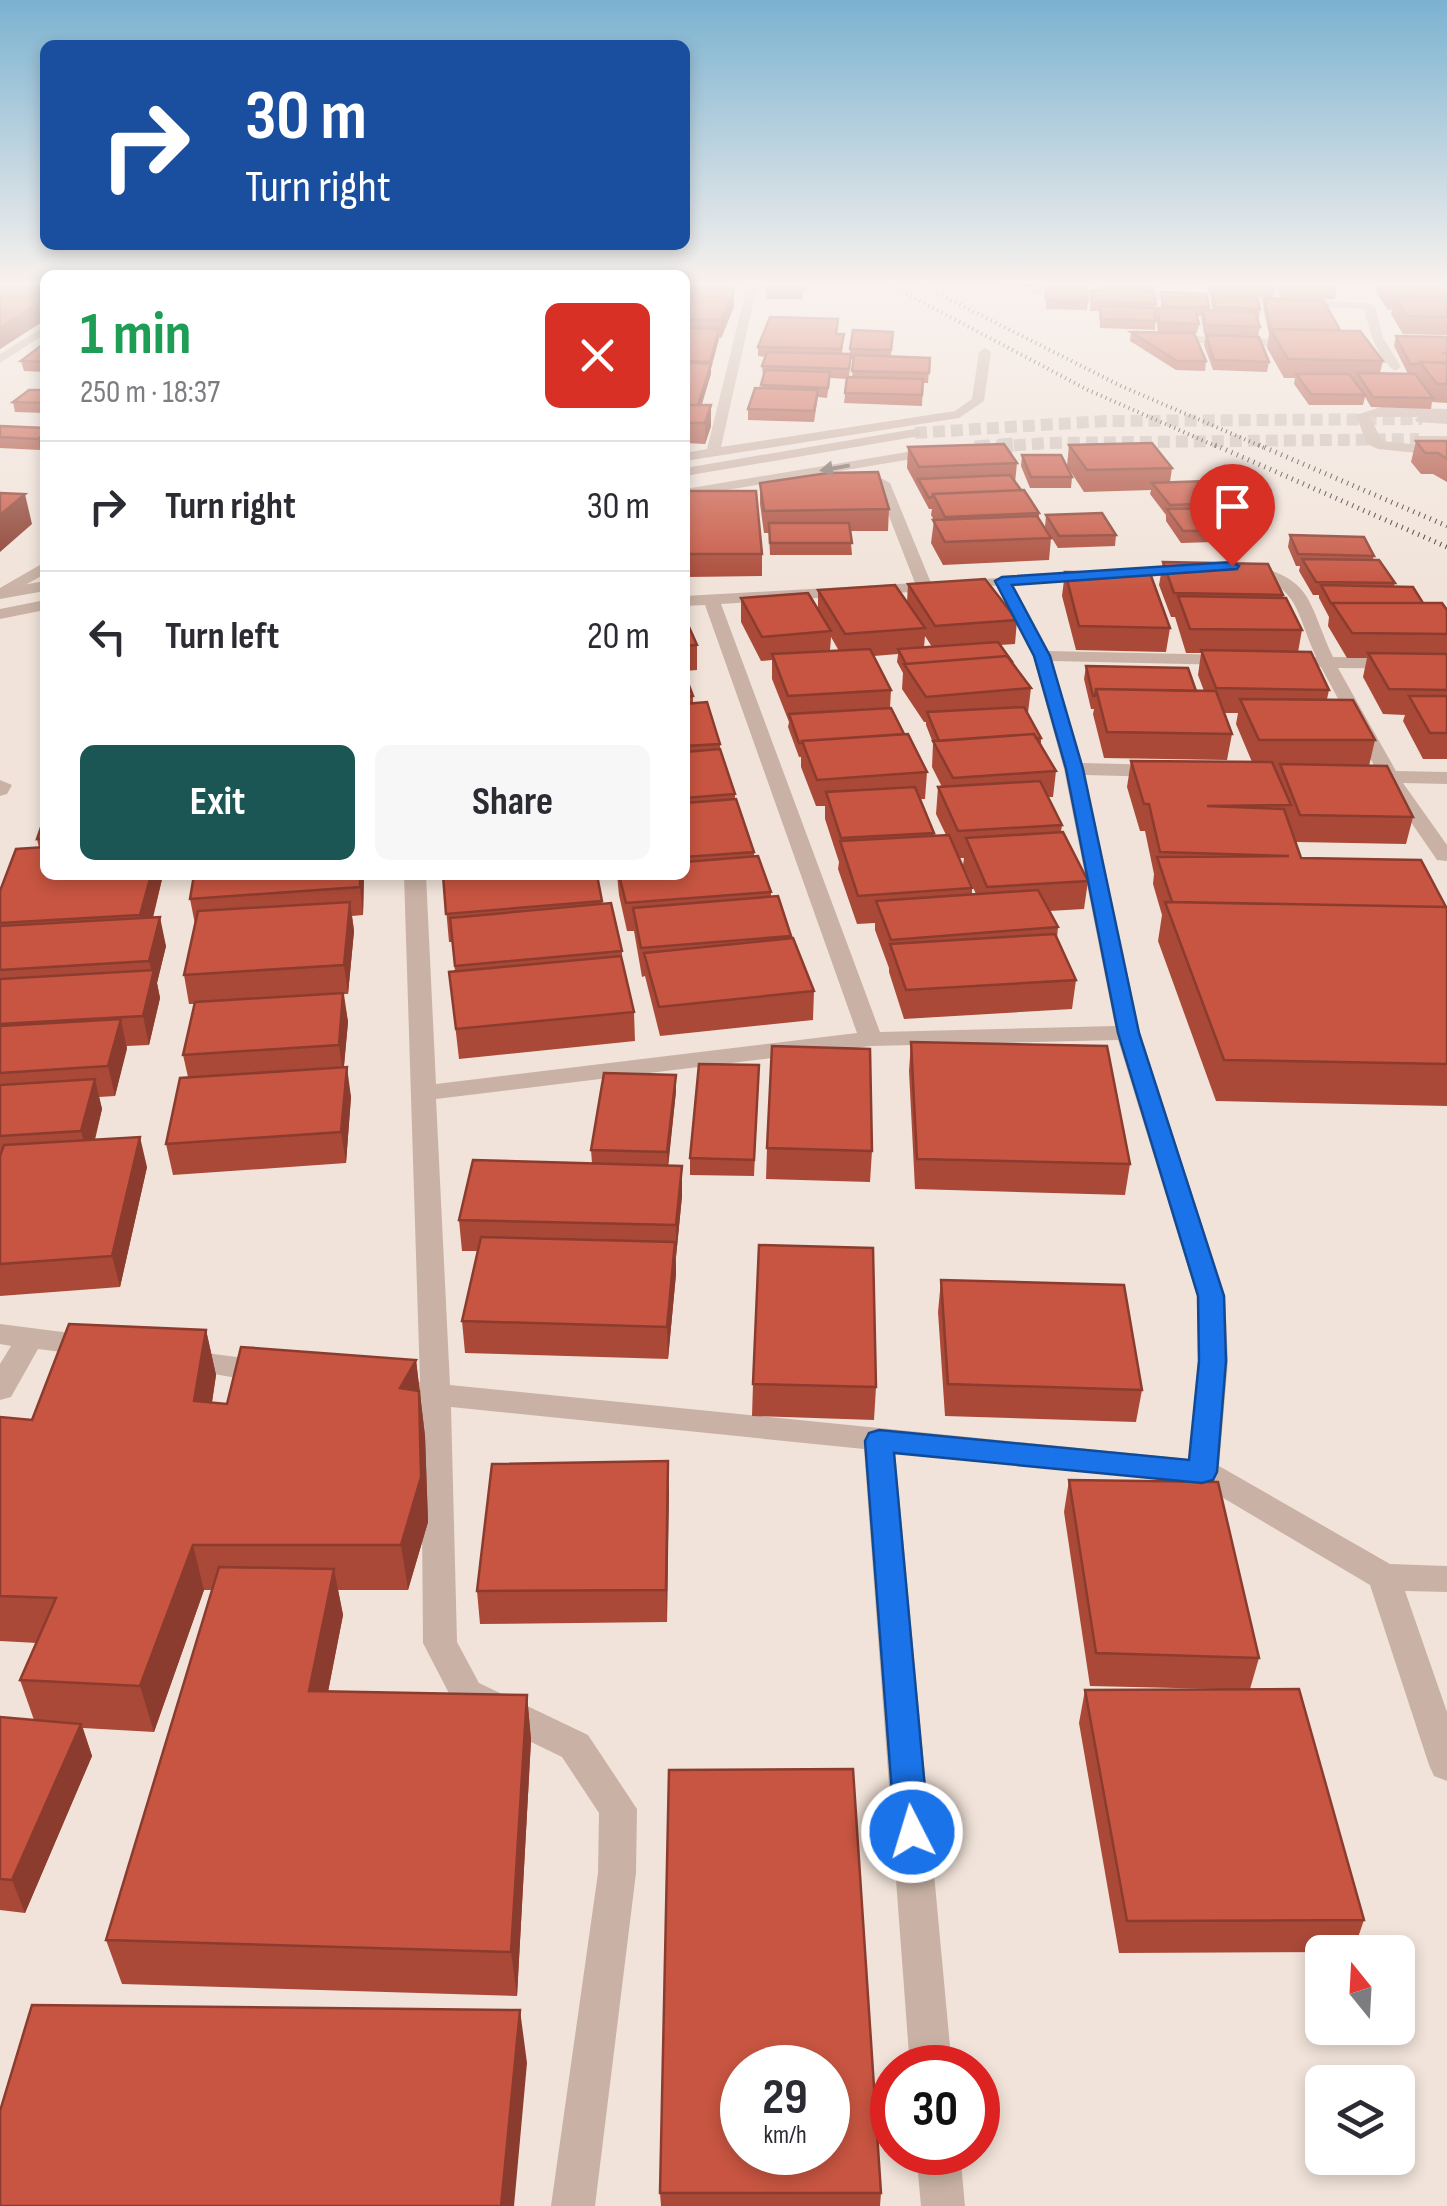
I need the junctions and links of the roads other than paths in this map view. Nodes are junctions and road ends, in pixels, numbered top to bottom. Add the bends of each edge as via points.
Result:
1 (730, 385) edge
2 (980, 385) edge
3 (1447, 417) edge
4 (1422, 419) tunnel mouth
5 (915, 432) tunnel mouth
6 (1420, 439) tunnel mouth
7 (1447, 440) edge
8 (713, 452) junction
9 (931, 452) tunnel mouth
10 (1447, 452) edge
11 (690, 456) edge
12 (690, 471) edge
13 (824, 491) edge
14 (690, 492) edge
15 (40, 574) edge
16 (1002, 581) junction
17 (925, 588) junction
18 (1, 594) edge
19 (711, 599) junction
20 (690, 600) edge
21 (40, 606) edge
22 (0, 614) edge
23 (1042, 656) junction
24 (1251, 661) edge
25 (1289, 662) edge
26 (1327, 663) junction
27 (1447, 664) edge
28 (1074, 769) junction
29 (1192, 772) edge
30 (1350, 776) edge
31 (1390, 778) junction
32 (1447, 778) edge
33 (1444, 856) dead end
34 (414, 880) edge
35 (1128, 1033) junction
36 (871, 1040) junction
37 (423, 1093) junction
38 (0, 1334) edge
39 (31, 1337) junction
40 (301, 1377) edge
41 (359, 1386) edge
42 (0, 1389) edge
43 (436, 1397) junction
44 (879, 1441) junction
45 (1202, 1472) junction
46 (1384, 1577) junction
47 (1447, 1579) edge
48 (1447, 1765) edge
49 (929, 2045) edge
50 (940, 2175) edge
51 (573, 2206) edge
52 (943, 2206) edge

1 - 8 street
2 - 8 street via 978,401 959,414
3 - 4 street
3 - 10 street via 1364,414 1372,441
5 - 12 street
6 - 7 street
8 - 11 street
9 -> 14 street
13 - 17 street via 883,483
15 - 18 street
16 - 17 street
16 - 23 street
16 - 26 street via 1257,568 1293,586
17 - 19 street
19 - 20 street
19 - 36 street
21 - 22 street
23 - 24 street
23 - 28 street
25 - 26 street
26 - 27 street
26 - 31 street
28 - 29 street
28 - 35 street
30 - 31 street
31 - 32 street
31 - 33 street
34 - 37 street
35 - 36 street
35 - 45 street via 1211,1296
36 - 37 street
37 - 43 street
38 - 39 street
39 - 40 street
39 - 42 street
41 - 43 street
43 - 44 street
43 - 51 street via 440,1643 467,1694 576,1746 618,1809 617,1873
44 - 45 street
44 - 49 street
45 - 46 street
46 - 47 street
46 - 48 street
50 - 52 street

